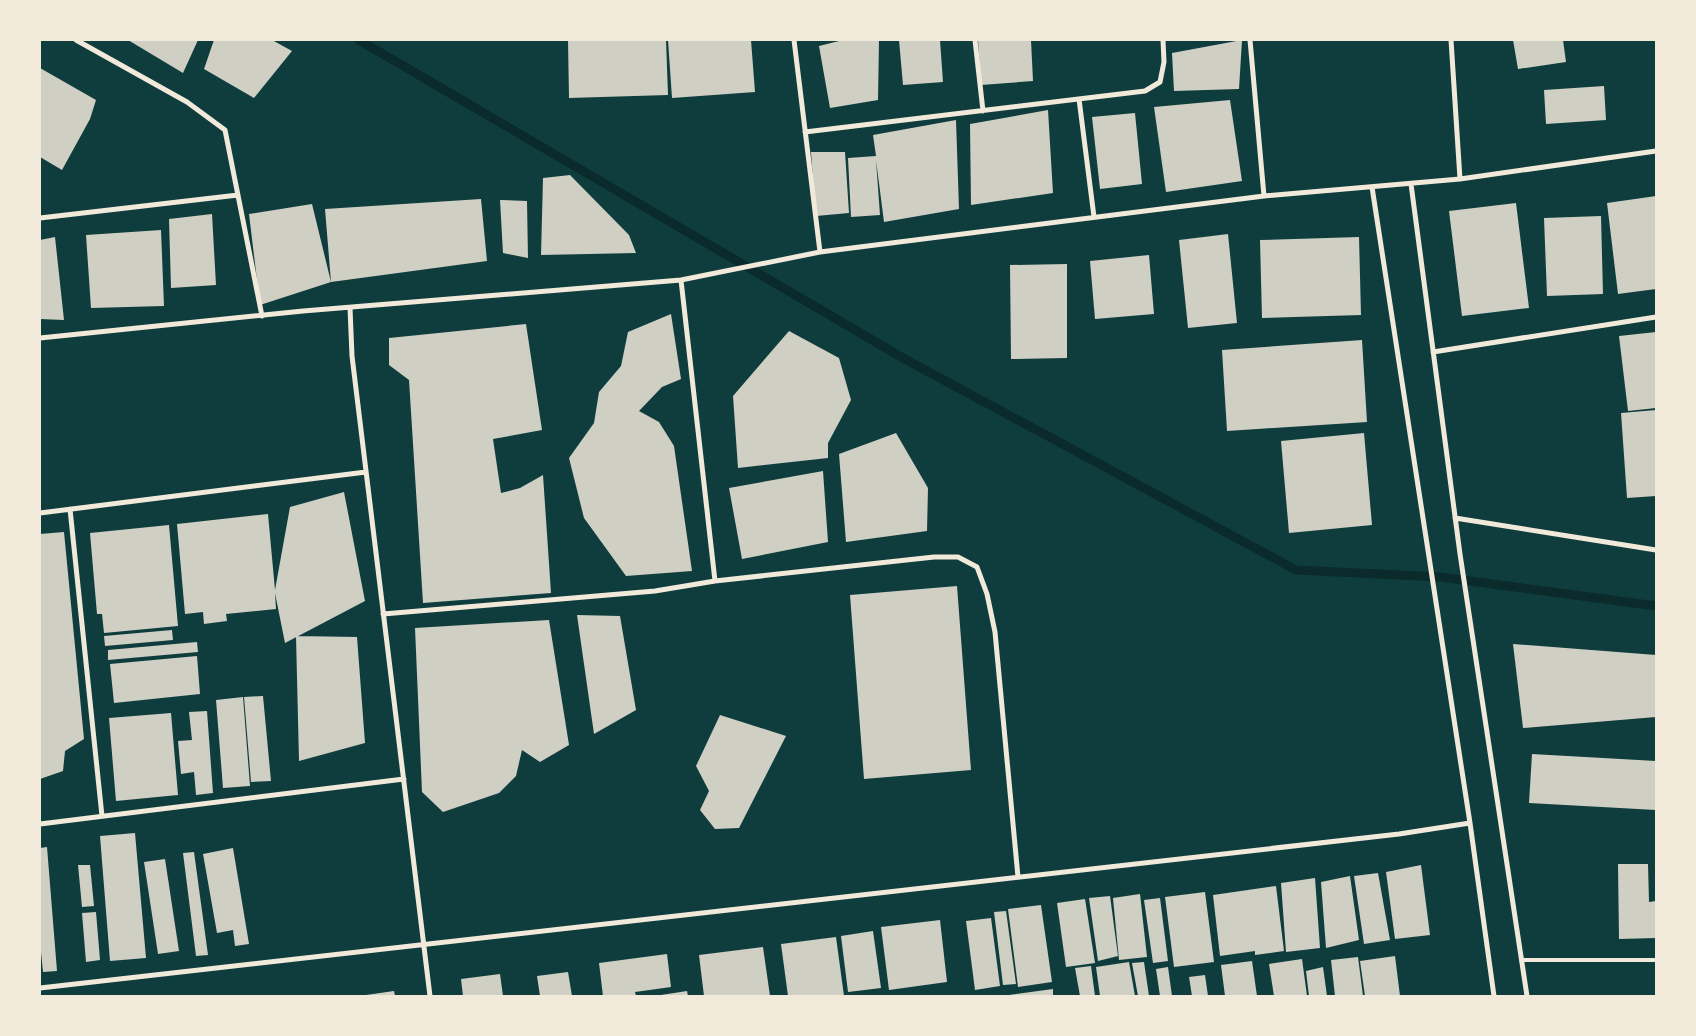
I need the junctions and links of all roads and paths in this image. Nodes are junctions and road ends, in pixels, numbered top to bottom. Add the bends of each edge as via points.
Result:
1 (76, 40) edge
2 (794, 40) edge
3 (975, 40) edge
4 (1163, 40) edge
5 (1250, 40) edge
6 (1451, 40) edge
7 (1079, 100) junction
8 (983, 111) junction
9 (805, 132) junction
10 (1656, 151) edge
11 (1460, 179) junction
12 (1411, 184) junction
13 (1372, 187) junction
14 (238, 195) junction
15 (1264, 196) junction
16 (1094, 217) junction
17 (40, 218) edge
18 (820, 252) junction
19 (681, 280) junction
20 (350, 308) junction
21 (262, 316) junction
22 (1656, 317) edge
23 (40, 338) edge
24 (1433, 352) junction
25 (366, 472) junction
26 (70, 509) junction
27 (40, 513) edge
28 (1455, 518) junction
29 (1656, 550) edge
30 (715, 581) junction
31 (383, 614) junction
32 (404, 779) junction
33 (102, 816) junction
34 (1470, 823) junction
35 (40, 824) edge
36 (1018, 877) junction
37 (424, 945) junction
38 (1521, 960) junction
39 (1656, 960) edge
40 (40, 988) edge
41 (430, 996) edge
42 (1494, 996) edge
43 (1527, 996) edge

1 - 14 street via 187,102 225,130
2 - 9 street
3 - 8 street
4 - 7 street via 1164,62 1160,82 1145,92
5 - 15 street
6 - 11 street
7 - 8 street
7 - 16 street
8 - 9 street
9 - 18 street
10 - 11 street
11 - 12 street
12 - 13 street
12 - 24 street
13 - 15 street
13 - 34 street
14 - 17 street
14 - 21 street
15 - 16 street
16 - 18 street
18 - 19 street
19 - 20 street
19 - 30 street
20 - 21 street
20 - 25 street via 352,356
21 - 23 street
22 - 24 street
24 - 28 street
25 - 26 street
25 - 31 street
26 - 27 street
26 - 33 street
28 - 29 street
28 - 38 street
30 - 31 street via 655,591
30 - 36 street via 934,557 958,558 977,567 995,632
31 - 32 street
32 - 33 street
32 - 37 street
33 - 35 street
34 - 36 street
34 - 42 street
36 - 37 street
37 - 40 street
37 - 41 street
38 - 39 lane
38 - 43 street

